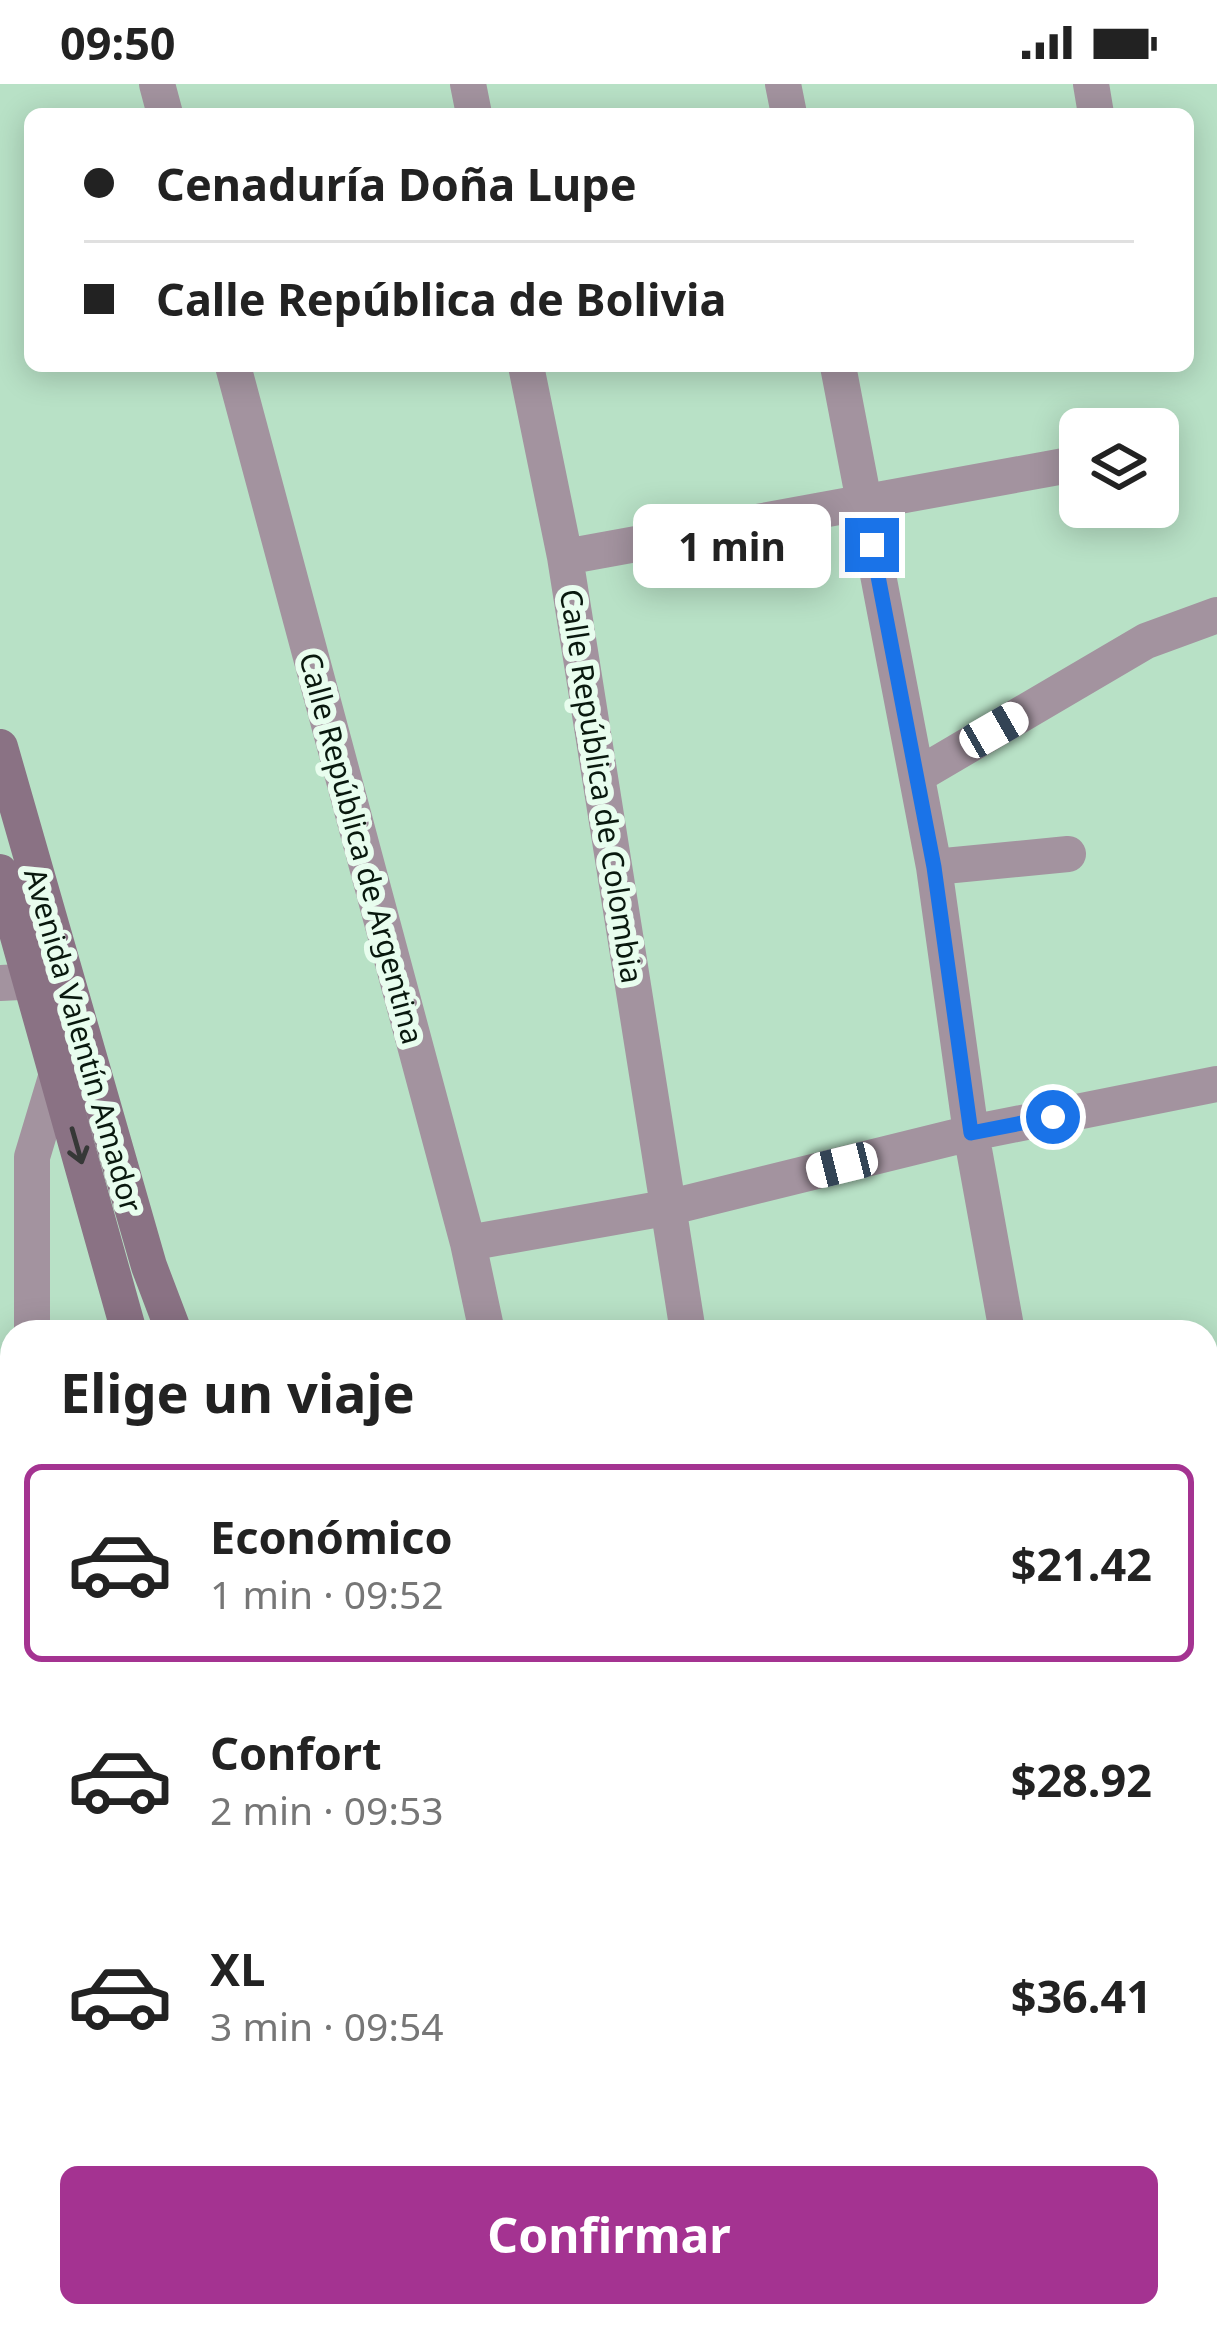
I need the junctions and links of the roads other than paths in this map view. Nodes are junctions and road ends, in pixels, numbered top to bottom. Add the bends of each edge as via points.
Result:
1 (235, 372) edge
2 (527, 372) edge
3 (839, 372) edge
4 (1059, 467) edge
5 (863, 500) junction
6 (565, 556) junction
7 (1217, 615) edge
8 (0, 747) edge
9 (918, 775) junction
10 (1068, 854) dead end
11 (934, 867) junction
12 (0, 872) edge
13 (31, 982) edge
14 (58, 1074) junction
15 (1217, 1084) edge
16 (971, 1133) junction
17 (671, 1207) junction
18 (468, 1244) junction
19 (32, 1320) edge
20 (126, 1320) edge
21 (169, 1320) edge
22 (484, 1320) edge
23 (686, 1320) edge
24 (1005, 1320) edge

1 - 18 street, Calle República de Argentina
2 - 6 street, Calle República de Colombia
3 - 5 street
4 - 5 street
5 - 6 street
5 - 9 street
6 - 17 street, Calle República de Colombia
7 - 9 street via 1146,641
8 - 13 main road, Avenida Valentín Amador
9 - 11 street
10 - 11 street
11 - 16 street
12 - 13 main road, Avenida Valentín Amador
13 - 14 main road, Avenida Valentín Amador
13 - 21 main road, Avenida Valentín Amador
14 - 19 street via 32,1156
14 -> 20 main road, Avenida Valentín Amador
15 - 16 street
16 - 17 street
16 - 24 street
17 - 18 street
17 - 23 street, Calle República de Colombia
18 - 22 street, Calle República de Argentina

